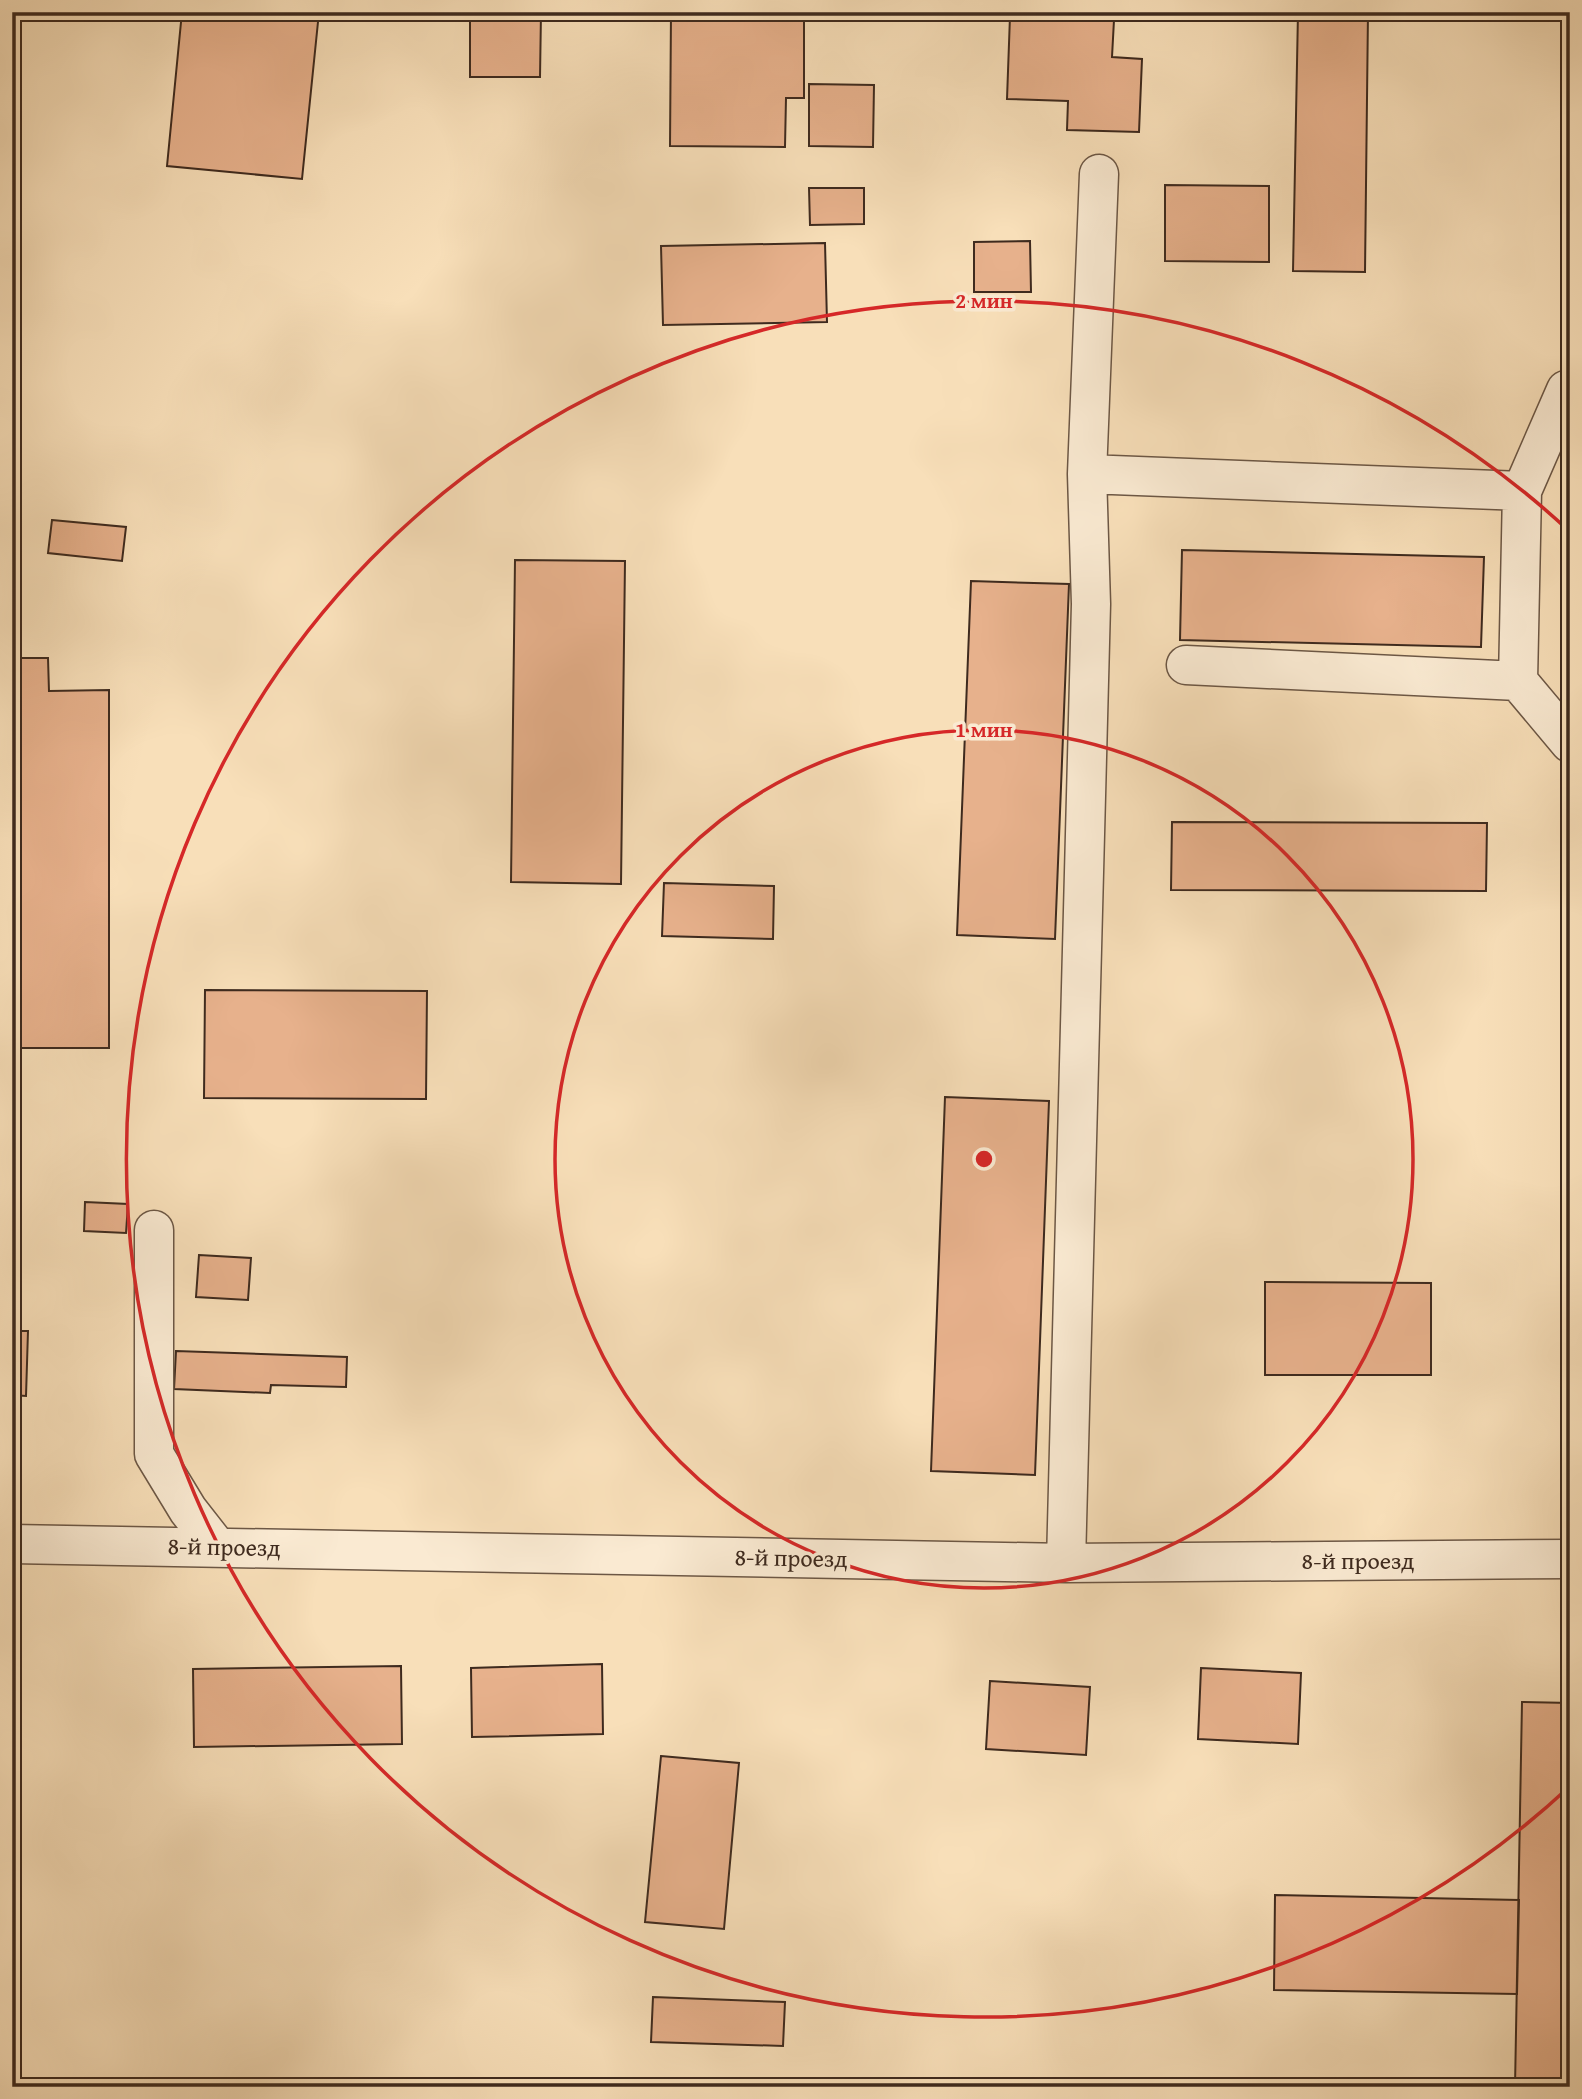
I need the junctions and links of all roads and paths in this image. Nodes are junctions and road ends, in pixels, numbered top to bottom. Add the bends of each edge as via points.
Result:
1 (1099, 174) dead end
2 (1566, 390) dead end
3 (1087, 474) junction
4 (1521, 491) junction
5 (1186, 665) dead end
6 (1518, 681) junction
7 (1570, 743) edge
8 (154, 1230) dead end
9 (12, 1544) edge
10 (217, 1547) junction
11 (1570, 1559) edge
12 (1066, 1563) junction

1 - 3 street
2 - 4 street
3 - 4 street
3 - 12 street via 1091,604
4 - 6 street
5 - 6 street
6 - 7 street
8 - 10 street via 154,1454
9 - 10 street, 8-й проезд
10 - 12 street, 8-й проезд
11 - 12 street, 8-й проезд

